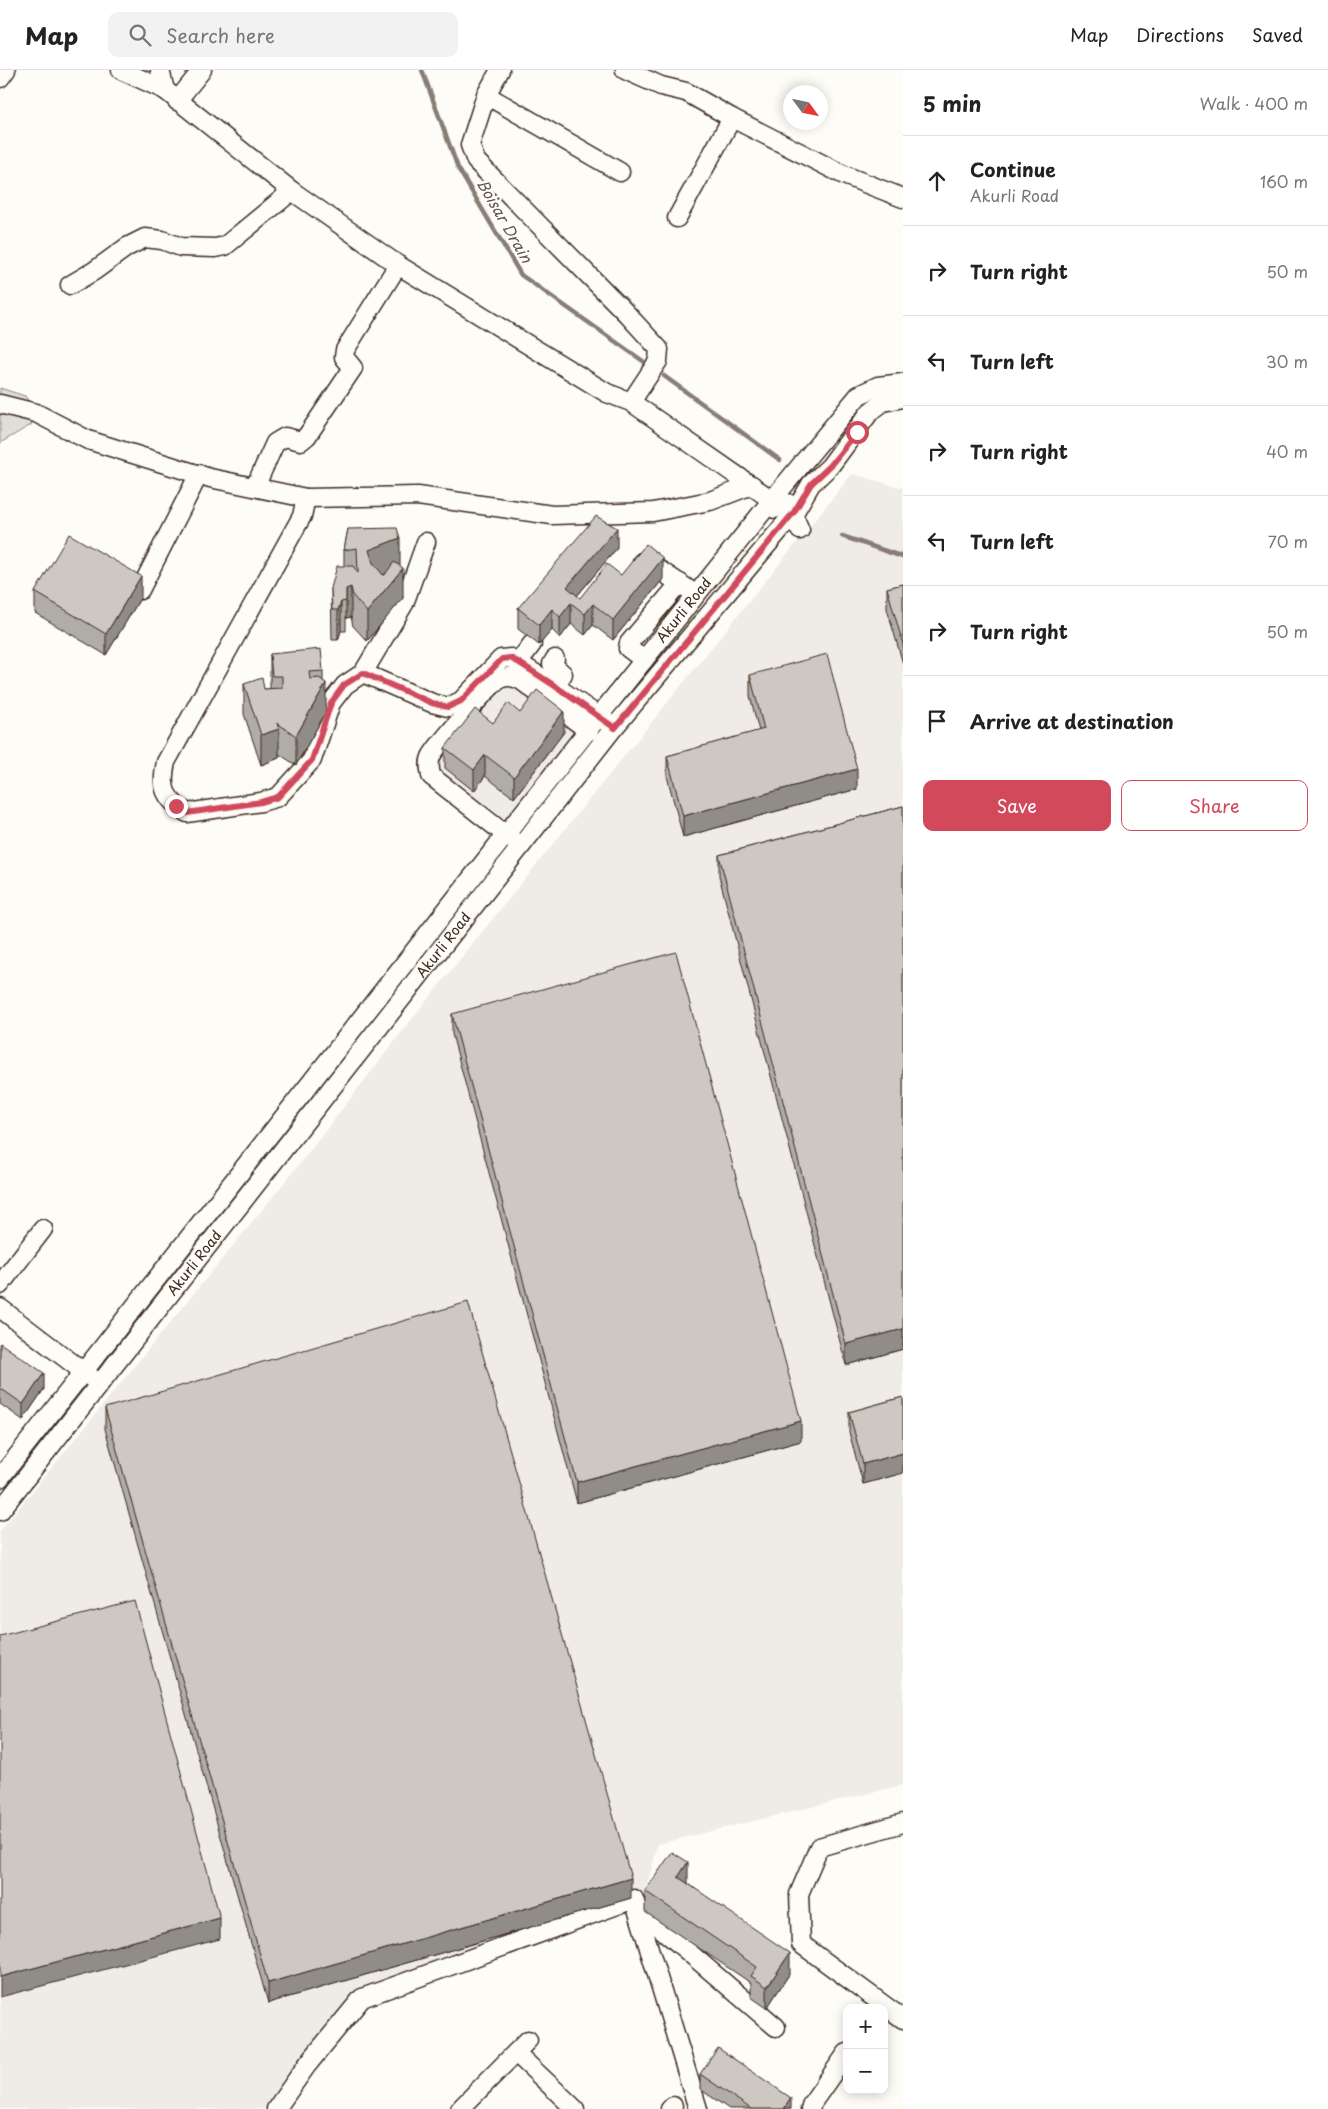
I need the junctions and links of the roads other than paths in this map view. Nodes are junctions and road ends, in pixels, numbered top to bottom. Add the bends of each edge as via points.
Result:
1 (6, 70) edge
2 (121, 70) edge
3 (160, 70) edge
4 (202, 70) edge
5 (500, 70) edge
6 (625, 70) edge
7 (0, 78) edge
8 (171, 95) junction
9 (486, 95) junction
10 (732, 118) junction
11 (620, 172) dead end
12 (292, 191) junction
13 (903, 198) edge
14 (677, 218) dead end
15 (398, 265) junction
16 (70, 285) dead end
17 (903, 383) edge
18 (903, 398) edge
19 (631, 402) junction
20 (0, 404) edge
21 (199, 474) junction
22 (752, 485) junction
23 (255, 487) junction
24 (776, 495) junction
25 (306, 498) junction
26 (794, 512) junction
27 (781, 526) junction
28 (800, 530) dead end
29 (426, 542) dead end
30 (636, 560) edge
31 (680, 583) junction
32 (140, 590) edge
33 (700, 590) junction
34 (720, 600) junction
35 (532, 644) dead end
36 (555, 660) dead end
37 (644, 660) junction
38 (518, 662) junction
39 (363, 673) junction
40 (555, 686) junction
41 (599, 716) junction
42 (615, 728) junction
43 (588, 730) junction
44 (506, 835) junction
45 (521, 846) junction
46 (439, 920) junction
47 (454, 932) junction
48 (314, 1078) junction
49 (329, 1092) junction
50 (268, 1136) junction
51 (284, 1150) junction
52 (232, 1183) junction
53 (248, 1194) junction
54 (43, 1229) dead end
55 (190, 1236) junction
56 (207, 1248) junction
57 (0, 1285) edge
58 (136, 1304) junction
59 (0, 1308) edge
60 (153, 1316) junction
61 (83, 1372) junction
62 (100, 1384) junction
63 (44, 1421) junction
64 (62, 1432) junction
65 (0, 1478) edge
66 (0, 1510) edge
67 (903, 1823) edge
68 (637, 1908) junction
69 (877, 2004) edge
70 (888, 2011) edge
71 (903, 2019) edge
72 (776, 2027) dead end
73 (528, 2040) dead end
74 (516, 2053) junction
75 (843, 2059) edge
76 (462, 2108) edge
77 (276, 2109) edge
78 (575, 2109) edge
79 (698, 2109) edge
80 (810, 2109) edge

1 - 7 street
2 - 8 street
3 - 8 street
4 - 8 street
5 - 9 street
6 - 10 street via 661,86 686,92
8 - 12 street
9 - 11 street
9 - 19 street via 470,145 476,161 659,349 658,361
10 - 13 street via 844,175
10 - 14 street
12 - 15 street
12 - 16 street via 225,246 181,247 145,238
15 - 19 street via 607,393
15 - 23 street via 345,350 344,357 353,368 307,436 301,440 285,437 275,443
17 - 24 street, Akurli Road via 878,386 859,396
18 - 26 street, Akurli Road via 883,402 870,412 830,466 811,484
19 - 22 street
20 - 21 street via 36,413 88,440
21 - 23 street
21 - 32 street
22 - 24 street
22 - 25 street via 710,501 653,512 598,514 552,515 418,496
23 - 25 street
24 - 26 street
24 - 27 street
24 - 33 street, Akurli Road
25 - 39 street via 302,516 166,762 165,792 176,806 187,813 278,797 312,760 331,703 344,685
26 - 27 street, Akurli Road
26 - 28 street
27 - 34 street, Akurli Road
29 - 39 street via 404,604
30 - 31 street via 652,565
31 - 33 street
31 - 37 street via 629,643 628,648
33 - 34 street
33 - 37 street, Akurli Road
34 - 42 street, Akurli Road
35 - 38 street
36 - 40 street via 552,664 563,674
37 - 41 street, Akurli Road
38 - 39 street via 502,659 461,701 448,707
38 - 40 street
40 - 41 street
41 - 42 street
41 - 43 street, Akurli Road
42 - 45 street, Akurli Road
43 - 44 street, Akurli Road
43 - 44 street via 522,681 510,677 499,680 431,756 431,776
44 - 45 street
44 - 46 street, Akurli Road
45 - 47 street, Akurli Road
46 - 47 street
46 - 48 street, Akurli Road
47 - 49 street, Akurli Road
48 - 49 street
48 - 50 street, Akurli Road
49 - 51 street, Akurli Road
50 - 51 street
50 - 52 street, Akurli Road
51 - 53 street, Akurli Road
52 - 53 street
52 - 55 street, Akurli Road
53 - 56 street, Akurli Road
54 - 57 street
55 - 56 street
55 - 58 street, Akurli Road
56 - 60 street, Akurli Road
58 - 60 street
58 - 61 street, Akurli Road
59 - 61 street
60 - 62 street, Akurli Road
61 - 62 street
61 - 63 street, Akurli Road
62 - 64 street, Akurli Road
63 - 64 street
63 - 65 street, Akurli Road
64 - 66 street, Akurli Road
67 - 69 street via 819,1846 799,1894 801,1944
68 - 72 street
68 - 77 street via 634,1899 362,1998
68 - 79 street
70 - 71 street
73 - 74 street
74 - 76 street
74 - 78 street
75 - 80 street

